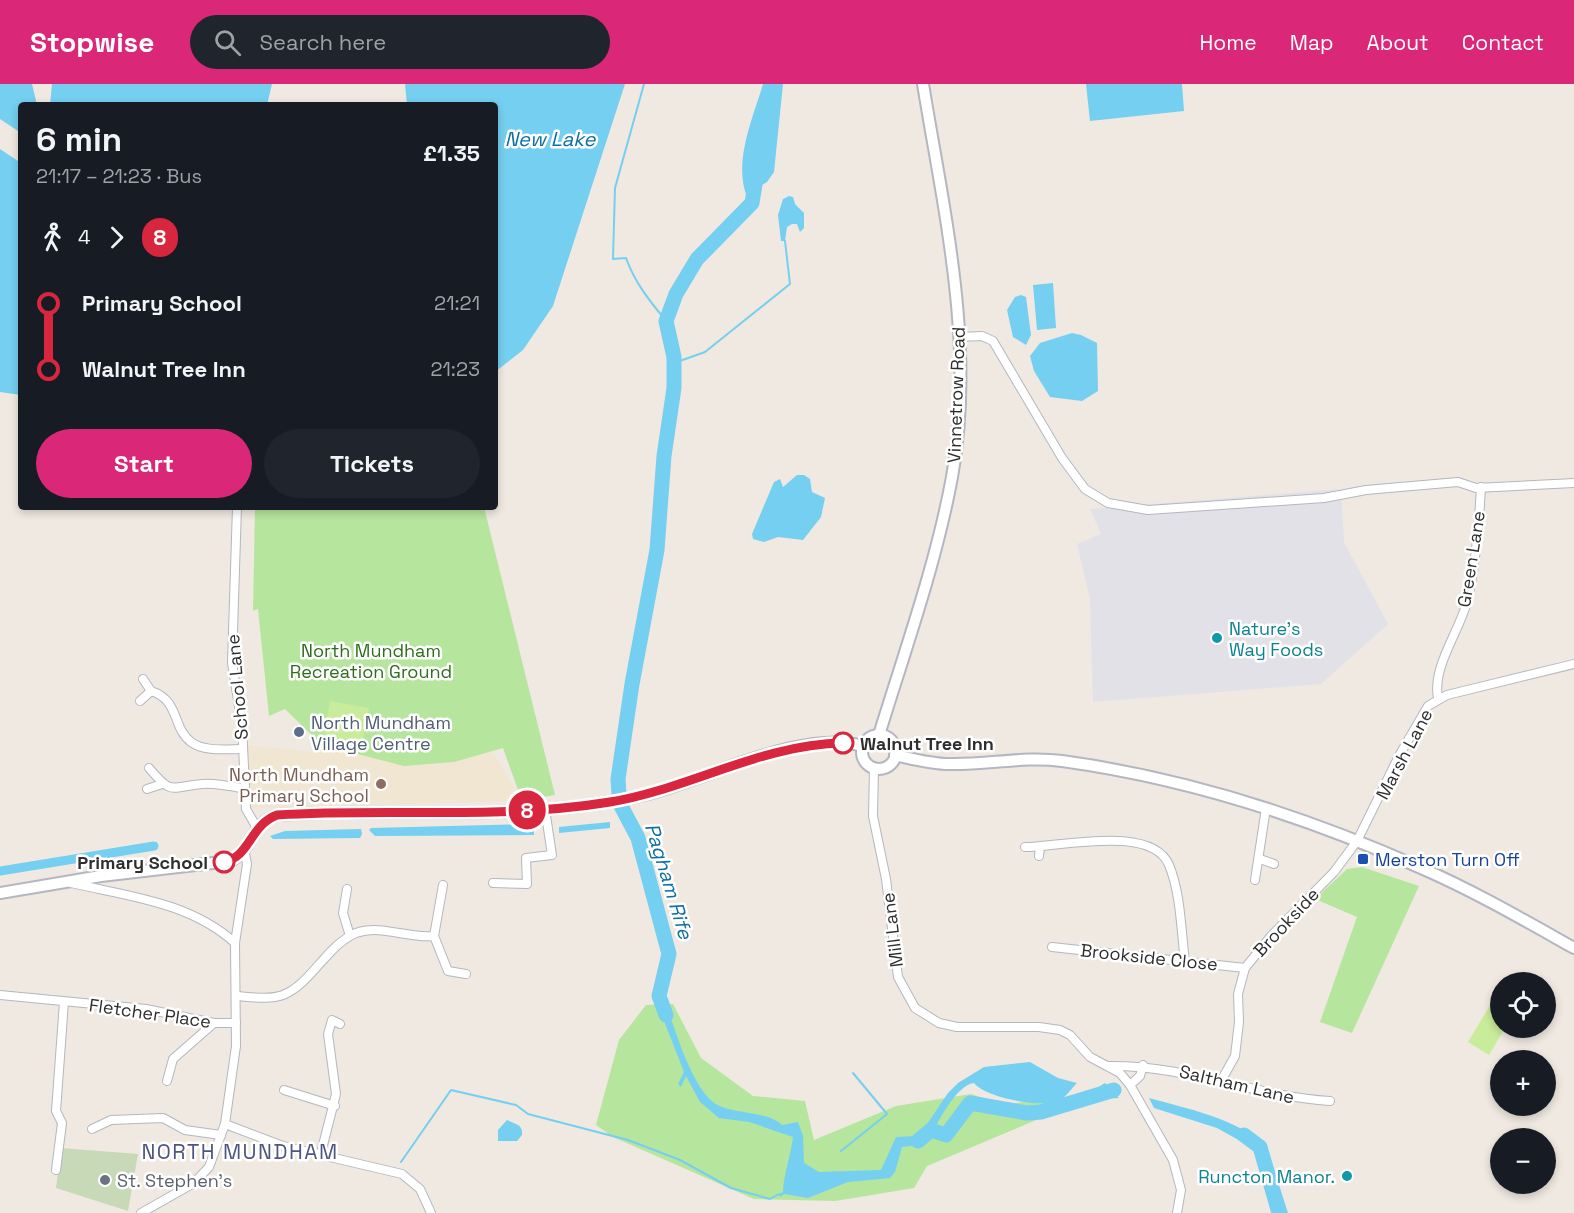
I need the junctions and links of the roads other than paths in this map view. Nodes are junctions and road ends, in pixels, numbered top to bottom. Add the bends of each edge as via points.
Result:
1 (923, 84) edge
2 (959, 337) junction
3 (1574, 483) edge
4 (1481, 488) junction
5 (237, 510) edge
6 (1574, 664) edge
7 (143, 679) dead end
8 (151, 691) junction
9 (1438, 698) junction
10 (140, 701) dead end
11 (879, 735) junction
12 (863, 746) junction
13 (243, 749) junction
14 (896, 755) junction
15 (148, 768) dead end
16 (874, 768) junction
17 (162, 784) junction
18 (147, 789) dead end
19 (245, 789) junction
20 (1266, 808) junction
21 (545, 809) junction
22 (257, 828) junction
23 (1357, 841) junction
24 (1025, 847) dead end
25 (1040, 847) junction
26 (244, 849) junction
27 (1039, 856) dead end
28 (1260, 859) junction
29 (1274, 864) dead end
30 (1254, 880) dead end
31 (66, 882) junction
32 (493, 883) dead end
33 (443, 885) dead end
34 (347, 889) dead end
35 (0, 893) edge
36 (351, 936) junction
37 (434, 936) junction
38 (235, 943) junction
39 (1052, 947) dead end
40 (1574, 948) edge
41 (1185, 961) junction
42 (1245, 968) junction
43 (466, 974) dead end
44 (0, 994) edge
45 (237, 996) junction
46 (64, 1002) junction
47 (214, 1023) junction
48 (236, 1023) junction
49 (340, 1024) dead end
50 (1143, 1065) junction
51 (1104, 1066) junction
52 (167, 1081) dead end
53 (1221, 1081) junction
54 (1130, 1085) junction
55 (284, 1090) dead end
56 (1330, 1101) dead end
57 (335, 1106) junction
58 (225, 1124) junction
59 (92, 1129) dead end
60 (221, 1135) junction
61 (321, 1153) junction
62 (56, 1170) dead end
63 (141, 1213) edge
64 (431, 1213) edge
65 (1177, 1213) edge

1 - 2 main road, Vinnetrow Road
2 - 4 street via 982,336 993,340 1062,458 1085,489 1108,503 1148,510 1324,498 1411,485 1458,482
2 - 11 main road, Vinnetrow Road via 952,475 939,536
3 - 4 street
4 - 9 street, Green Lane via 1467,602 1442,665 1436,688
5 - 13 street, School Lane via 231,641
6 - 9 street, Marsh Lane
7 - 8 street
8 - 10 street
8 - 13 street via 170,704 190,742 211,748
9 - 23 street, Marsh Lane via 1413,729
11 - 12 main road via 870,737
11 - 14 main road via 891,740
12 - 16 main road via 865,761
12 - 21 main road via 843,742 804,747 642,795
13 - 19 street, School Lane
14 - 16 main road via 885,768
14 - 20 main road via 948,764 1018,759 1060,761 1175,782
15 - 17 street
16 - 51 street, Mill Lane via 873,816 886,879 898,977 915,1008 939,1023 957,1027 1060,1030
17 - 18 street
17 - 19 street via 180,789 210,784
19 - 22 street, School Lane via 246,809
20 - 23 main road
20 - 28 street via 1260,832
21 - 22 main road via 277,815
21 - 32 street via 552,855 526,858 527,884
22 - 26 main road
23 - 40 main road via 1450,882
23 - 42 street, Brookside via 1334,872
24 - 25 street
25 - 27 street
25 - 41 street via 1114,841 1141,844 1161,853 1173,878
26 - 31 main road via 235,859 224,862
26 - 38 street via 247,864
28 - 29 street
28 - 30 street
31 - 35 main road
31 - 38 street via 162,904 212,924
33 - 37 street
34 - 36 street via 343,913
36 - 37 street via 372,930
36 - 45 street via 284,995
37 - 43 street via 448,971
38 - 45 street
39 - 41 street, Brookside Close
41 - 42 street, Brookside Close
42 - 53 street, Brookside via 1238,994 1235,1056
44 - 46 street, Fletcher Place
45 - 48 street
46 - 47 street, Fletcher Place via 146,1009
46 - 62 street, Fletcher Place via 56,1111 62,1123
47 - 48 street, Fletcher Place
47 - 52 street via 173,1059
48 - 58 street
49 - 57 street via 332,1020 328,1034 336,1080
50 - 51 street, Saltham Lane
50 - 53 street, Saltham Lane
50 - 54 street via 1140,1077
51 - 54 street, Mill Lane via 1120,1073
53 - 56 street, Saltham Lane via 1261,1092
54 - 65 street via 1180,1178
55 - 57 street
57 - 61 street
58 - 60 street
58 - 61 street via 282,1146
59 - 60 street via 111,1119 163,1118 185,1130
60 - 63 street via 209,1167 194,1183
61 - 64 street via 402,1174 420,1189

